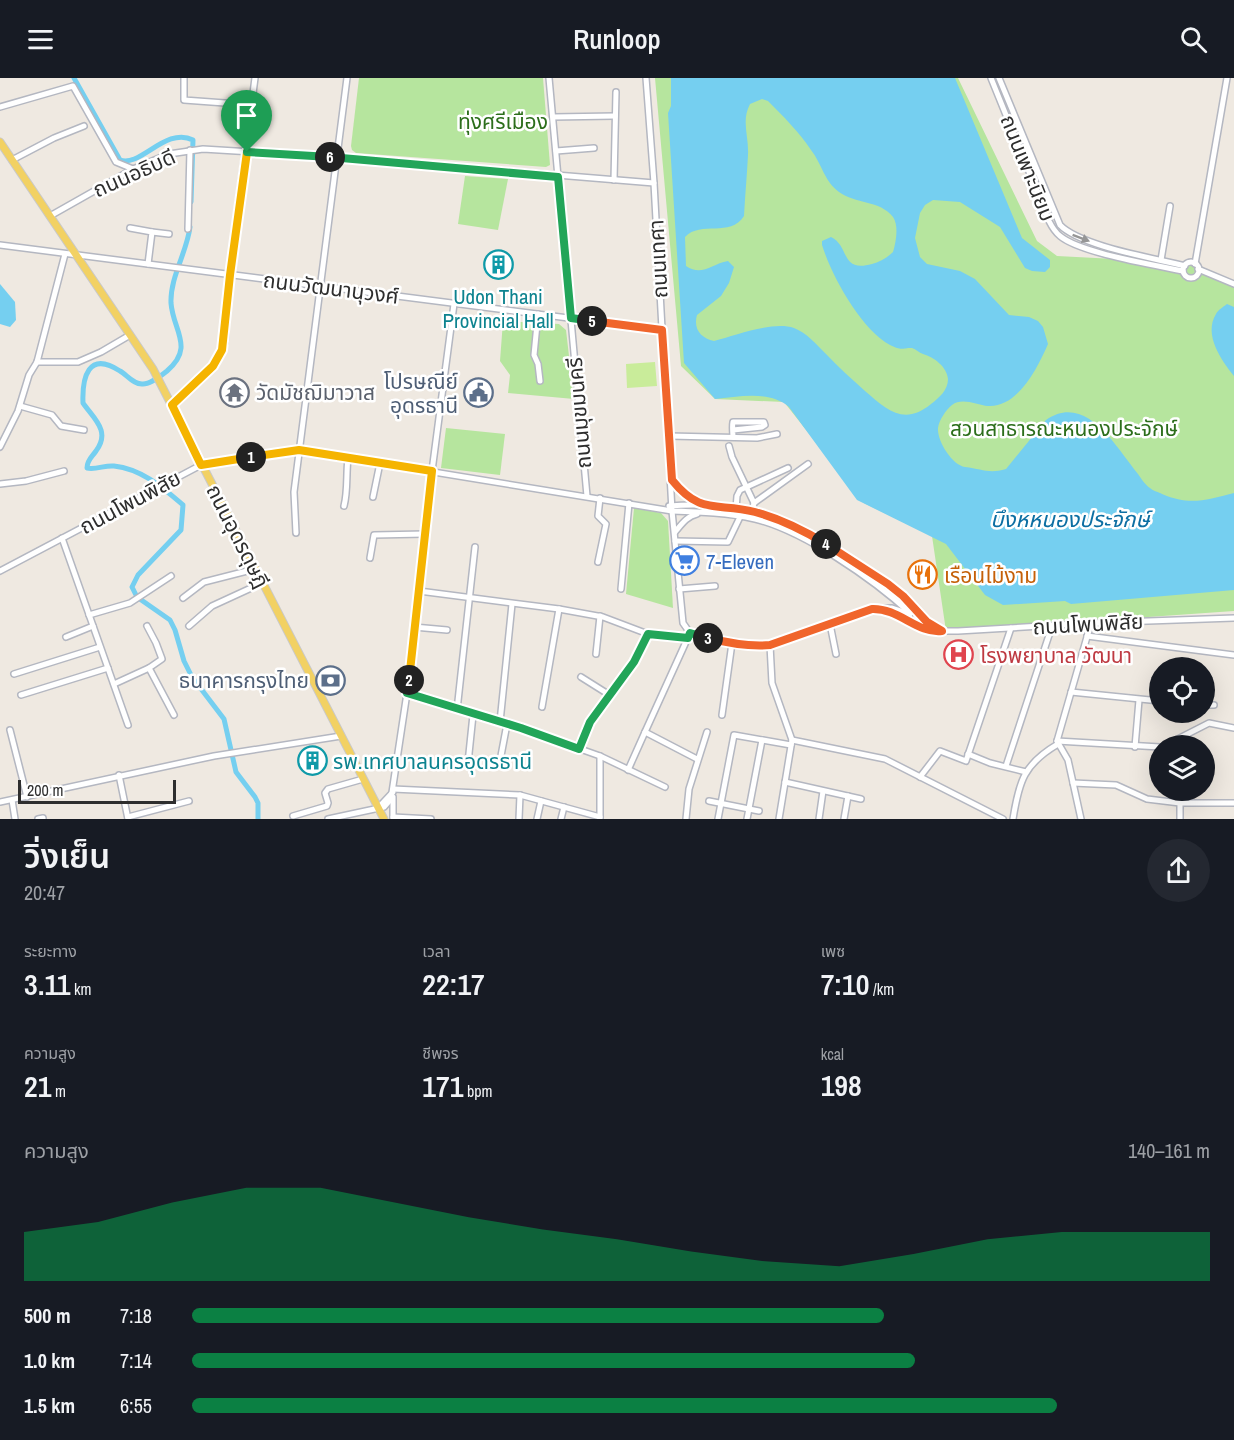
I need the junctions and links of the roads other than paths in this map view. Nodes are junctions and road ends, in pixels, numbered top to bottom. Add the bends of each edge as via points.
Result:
1 (70, 78) edge
2 (184, 78) edge
3 (255, 78) edge
4 (347, 78) edge
5 (549, 78) edge
6 (646, 78) edge
7 (991, 78) edge
8 (999, 78) edge
9 (1227, 78) edge
10 (73, 86) junction
11 (616, 92) dead end
12 (252, 105) junction
13 (0, 107) edge
14 (615, 116) junction
15 (553, 117) junction
16 (84, 126) dead end
17 (0, 142) edge
18 (594, 148) dead end
19 (190, 150) junction
20 (556, 151) junction
21 (247, 152) junction
22 (337, 157) junction
23 (12, 160) junction
24 (133, 169) junction
25 (558, 177) junction
26 (614, 180) junction
27 (654, 183) junction
28 (1170, 206) dead end
29 (50, 216) junction
30 (130, 228) dead end
31 (188, 228) dead end
32 (152, 232) junction
33 (170, 234) dead end
34 (0, 246) edge
35 (65, 254) junction
36 (77, 256) junction
37 (1161, 260) junction
38 (148, 264) junction
39 (1184, 268) junction
40 (1197, 269) junction
41 (230, 275) junction
42 (1234, 284) edge
43 (320, 286) junction
44 (454, 304) junction
45 (538, 314) junction
46 (571, 318) junction
47 (662, 330) junction
48 (130, 335) junction
49 (37, 362) junction
50 (540, 381) dead end
51 (172, 405) junction
52 (20, 406) junction
53 (84, 430) dead end
54 (733, 430) junction
55 (777, 434) dead end
56 (669, 436) junction
57 (733, 438) junction
58 (729, 446) dead end
59 (0, 447) edge
60 (299, 450) junction
61 (348, 458) junction
62 (380, 463) junction
63 (808, 464) dead end
64 (201, 465) junction
65 (788, 468) dead end
66 (64, 471) dead end
67 (432, 471) junction
68 (672, 480) junction
69 (0, 484) edge
70 (746, 487) junction
71 (587, 496) junction
72 (373, 497) dead end
73 (600, 498) junction
74 (629, 503) junction
75 (754, 503) junction
76 (344, 506) dead end
77 (706, 506) junction
78 (672, 508) junction
79 (736, 509) junction
80 (704, 512) junction
81 (752, 512) junction
82 (740, 517) junction
83 (675, 532) junction
84 (296, 533) dead end
85 (425, 534) junction
86 (62, 538) junction
87 (675, 541) junction
88 (475, 547) dead end
89 (370, 558) dead end
90 (598, 562) dead end
91 (255, 569) junction
92 (0, 571) edge
93 (171, 576) dead end
94 (262, 583) junction
95 (715, 586) dead end
96 (621, 589) dead end
97 (679, 589) junction
98 (418, 591) junction
99 (183, 598) dead end
100 (468, 598) junction
101 (898, 602) junction
102 (512, 604) junction
103 (892, 608) junction
104 (559, 609) junction
105 (883, 609) junction
106 (918, 611) junction
107 (89, 615) junction
108 (600, 616) junction
109 (910, 616) junction
110 (922, 617) junction
111 (1234, 618) edge
112 (1091, 623) junction
113 (830, 624) junction
114 (915, 624) junction
115 (93, 626) junction
116 (147, 626) dead end
117 (189, 626) dead end
118 (1052, 626) junction
119 (414, 627) junction
120 (1011, 628) junction
121 (447, 630) dead end
122 (942, 631) junction
123 (648, 634) junction
124 (689, 635) junction
125 (1087, 636) junction
126 (66, 637) dead end
127 (732, 644) junction
128 (770, 645) junction
129 (100, 647) junction
130 (596, 654) dead end
131 (836, 654) dead end
132 (1234, 655) edge
133 (108, 668) junction
134 (149, 668) junction
135 (14, 674) dead end
136 (580, 677) dead end
137 (114, 684) junction
138 (1071, 692) junction
139 (407, 693) junction
140 (608, 694) junction
141 (21, 695) dead end
142 (1140, 699) junction
143 (1149, 700) edge
144 (542, 707) dead end
145 (457, 710) junction
146 (174, 715) dead end
147 (473, 715) junction
148 (722, 715) dead end
149 (500, 722) junction
150 (507, 724) junction
151 (128, 725) dead end
152 (1234, 728) edge
153 (10, 730) dead end
154 (645, 732) junction
155 (707, 732) dead end
156 (1186, 735) edge
157 (341, 736) junction
158 (762, 740) junction
159 (1058, 742) junction
160 (791, 743) junction
161 (1135, 747) junction
162 (1149, 747) edge
163 (579, 749) junction
164 (968, 754) junction
165 (600, 756) junction
166 (697, 759) junction
167 (500, 761) dead end
168 (468, 763) dead end
169 (1006, 766) junction
170 (628, 770) junction
171 (1026, 772) junction
172 (119, 775) junction
173 (920, 777) junction
174 (363, 779) junction
175 (785, 782) junction
176 (1073, 783) junction
177 (665, 788) dead end
178 (393, 791) junction
179 (823, 791) junction
180 (520, 795) junction
181 (848, 796) junction
182 (27, 797) junction
183 (861, 799) dead end
184 (12, 800) junction
185 (189, 801) dead end
186 (541, 801) junction
187 (710, 801) dead end
188 (0, 802) edge
189 (1180, 803) junction
190 (1234, 803) edge
191 (721, 804) junction
192 (564, 807) junction
193 (378, 808) junction
194 (749, 809) junction
195 (759, 811) dead end
196 (292, 816) dead end
197 (993, 816) edge
198 (43, 818) edge
199 (128, 818) edge
200 (393, 818) edge
201 (600, 818) edge
202 (15, 819) edge
203 (38, 819) edge
204 (327, 819) edge
205 (384, 819) edge
206 (431, 819) edge
207 (519, 819) edge
208 (537, 819) edge
209 (561, 819) edge
210 (686, 819) edge
211 (718, 819) edge
212 (747, 819) edge
213 (779, 819) edge
214 (819, 819) edge
215 (844, 819) edge
216 (1003, 819) edge
217 (1013, 819) edge
218 (1081, 819) edge
219 (1180, 819) edge

1 - 10 street
2 - 12 street via 184,100
3 - 12 street
4 - 22 street
5 - 15 street, ถนนมุขมนครี
6 - 27 street, ถนนเทศา
7 - 39 street, ถนนเพาะนิยม via 1054,230 1061,237 1083,248
8 -> 37 street, ถนนเพาะนิยม via 1060,225 1085,240
9 - 40 street
10 - 13 street
10 - 24 street via 116,162
11 - 14 street
12 - 21 street
14 - 15 street
14 - 26 street
15 - 20 street, ถนนมุขมนครี
16 - 23 street
17 - 23 main road, ถนนอุดรดุษฎี
18 - 20 street
19 - 21 street, ถนนอธิบดี
19 - 24 street, ถนนอธิบดี
19 - 31 street
20 - 25 street, ถนนมุขมนครี
21 - 22 street, ถนนอธิบดี
21 - 41 street
22 - 25 street, ถนนอธิบดี
22 - 43 street
23 - 29 main road, ถนนอุดรดุษฎี
24 - 29 street, ถนนอธิบดี
25 - 26 street, ถนนอธิบดี
25 - 46 street, ถนนมุขมนครี
26 - 27 street, ถนนอธิบดี
27 - 47 street, ถนนเทศา
28 - 37 street
29 - 36 main road, ถนนอุดรดุษฎี
30 - 32 street
32 - 33 street
32 - 38 street
34 - 35 street, ถนนวัฒนานุวงศ์
35 - 36 street, ถนนวัฒนานุวงศ์
35 - 49 street
36 - 38 street, ถนนวัฒนานุวงศ์
36 - 48 main road, ถนนอุดรดุษฎี
37 - 39 street, ถนนเพาะนิยม
38 - 41 street, ถนนวัฒนานุวงศ์
39 - 40 street via 1190,262
39 - 40 street via 1189,277
40 - 42 street
41 - 43 street, ถนนวัฒนานุวงศ์
41 - 51 street via 222,350 213,366
43 - 44 street, ถนนวัฒนานุวงศ์
43 - 60 street
44 - 45 street, ถนนวัฒนานุวงศ์
44 - 67 street
45 - 46 street, ถนนวัฒนานุวงศ์
45 - 50 street via 534,355
46 - 47 street, ถนนวัฒนานุวงศ์
46 - 71 street, ถนนมุขมนครี
47 - 56 street, ถนนเทศา
48 - 49 street via 78,362
48 - 51 main road, ถนนอุดรดุษฎี
49 - 52 street
51 - 64 main road, ถนนอุดรดุษฎี
52 - 53 street via 52,415 61,426
52 - 59 street
54 - 54 street via 736,421 765,425 762,427
54 - 57 street
55 - 57 street
56 - 57 street
56 - 68 street, ถนนเทศา
58 - 70 street
60 - 61 street, ถนนโพนพิสัย
60 - 64 street, ถนนโพนพิสัย
60 - 84 street via 294,492
61 - 62 street, ถนนโพนพิสัย
61 - 76 street
62 - 67 street, ถนนโพนพิสัย
62 - 72 street
63 - 75 street
64 - 86 street, ถนนโพนพิสัย
64 - 91 main road, ถนนอุดรดุษฎี
65 - 70 street
66 - 69 street
67 - 71 street, ถนนโพนพิสัย
67 - 85 street
68 - 77 street via 682,493
68 - 78 street, ถนนเทศา
70 - 75 street
70 - 79 street via 738,493
71 - 73 street, ถนนโพนพิสัย
73 - 74 street, ถนนโพนพิสัย
73 - 90 street via 597,516 606,524
74 - 78 street, ถนนโพนพิสัย
74 - 96 street
75 - 81 street
77 - 78 street, ถนนโพนพิสัย
77 - 79 street, ถนนโพนพิสัย
78 - 80 street, ถนนโพนพิสัย
78 - 83 street, ถนนเทศา
79 - 81 street, ถนนโพนพิสัย
80 - 82 street, ถนนโพนพิสัย
80 - 83 street via 692,515
81 - 106 street, ถนนโพนพิสัย via 790,524 818,539 888,584
82 - 87 street via 728,542
82 - 101 street, ถนนโพนพิสัย via 787,530 844,563
83 - 87 street, ถนนเทศา
85 - 89 street via 374,535
85 - 98 street
86 - 92 street, ถนนโพนพิสัย
86 - 107 street
87 - 97 street, ถนนเทศา
88 - 100 street
91 - 94 main road, ถนนอุดรดุษฎี
91 - 99 street via 204,582
93 - 107 street via 118,608
94 - 117 street via 212,606
94 - 157 main road, ถนนอุดรดุษฎี
95 - 97 street
97 - 124 street, ถนนเทศา via 683,623
98 - 100 street
98 - 119 street
100 - 102 street
100 - 145 street
101 - 103 street
101 - 109 street, ถนนโพนพิสัย
102 - 104 street
102 - 149 street
103 - 105 street
103 - 109 street
104 - 108 street
104 - 144 street
105 - 109 street
105 - 113 street via 865,610
106 - 109 street
106 - 110 street, ถนนโพนพิสัย
107 - 115 street
108 - 123 street
108 - 130 street
109 - 114 street, ถนนโพนพิสัย
110 - 114 street
110 - 122 street
111 - 112 street, ถนนโพนพิสัย
112 - 118 street, ถนนโพนพิสัย
112 - 125 street
113 - 128 street
113 - 131 street
114 - 122 street, ถนนโพนพิสัย
115 - 126 street
115 - 129 street
116 - 134 street via 162,659
118 - 120 street, ถนนโพนพิสัย
118 - 169 street
119 - 121 street
119 - 139 street
120 - 122 street, ถนนโพนพิสัย
120 - 164 street
123 - 124 street
123 - 140 street via 634,662
124 - 127 street
124 - 154 street
125 - 132 street
125 - 138 street
127 - 128 street
127 - 148 street
128 - 160 street via 772,683
129 - 133 street
129 - 135 street
133 - 137 street
133 - 141 street
134 - 137 street
134 - 146 street
136 - 140 street
137 - 151 street
138 - 142 street
138 - 159 street
139 - 145 street
139 - 178 street
140 - 163 street
142 - 143 street
142 - 161 street
145 - 147 street
147 - 149 street
147 - 168 street
149 - 150 street
150 - 163 street
150 - 167 street
152 - 156 street via 1209,723
153 - 182 street
154 - 166 street
154 - 170 street
155 - 166 street
157 - 172 street
157 - 174 main road, ถนนอุดรดุษฎี
158 - 160 street
158 - 191 street via 735,735
158 - 194 street
159 - 161 street
159 - 171 street via 1039,755
159 - 176 street via 1068,760
160 - 173 street via 885,759
160 - 175 street
161 - 162 street
163 - 165 street
164 - 169 street
164 - 173 street via 964,761 940,751
165 - 170 street
165 - 201 street
166 - 210 street
169 - 171 street
170 - 177 street
171 - 217 street via 1017,791
172 - 182 street
172 - 199 street
173 - 197 street
174 - 193 main road, ถนนอุดรดุษฎี
174 - 196 street via 328,789 327,806
175 - 179 street
175 - 213 street
176 - 189 street via 1116,785 1147,799
176 - 218 street
178 - 180 street
178 - 193 street via 387,805
178 - 200 street
179 - 181 street
179 - 214 street
180 - 186 street
180 - 207 street
181 - 183 street
181 - 215 street
182 - 184 street
184 - 188 street
184 - 202 street
185 - 199 street
186 - 192 street
186 - 208 street
187 - 191 street
189 - 190 street
189 - 219 street
191 - 194 street
191 - 211 street
192 - 201 street
192 - 209 street
193 - 204 street
193 - 205 main road, ถนนอุดรดุษฎี
194 - 195 street
194 - 212 street
197 - 216 street
198 - 203 street
200 - 206 street

